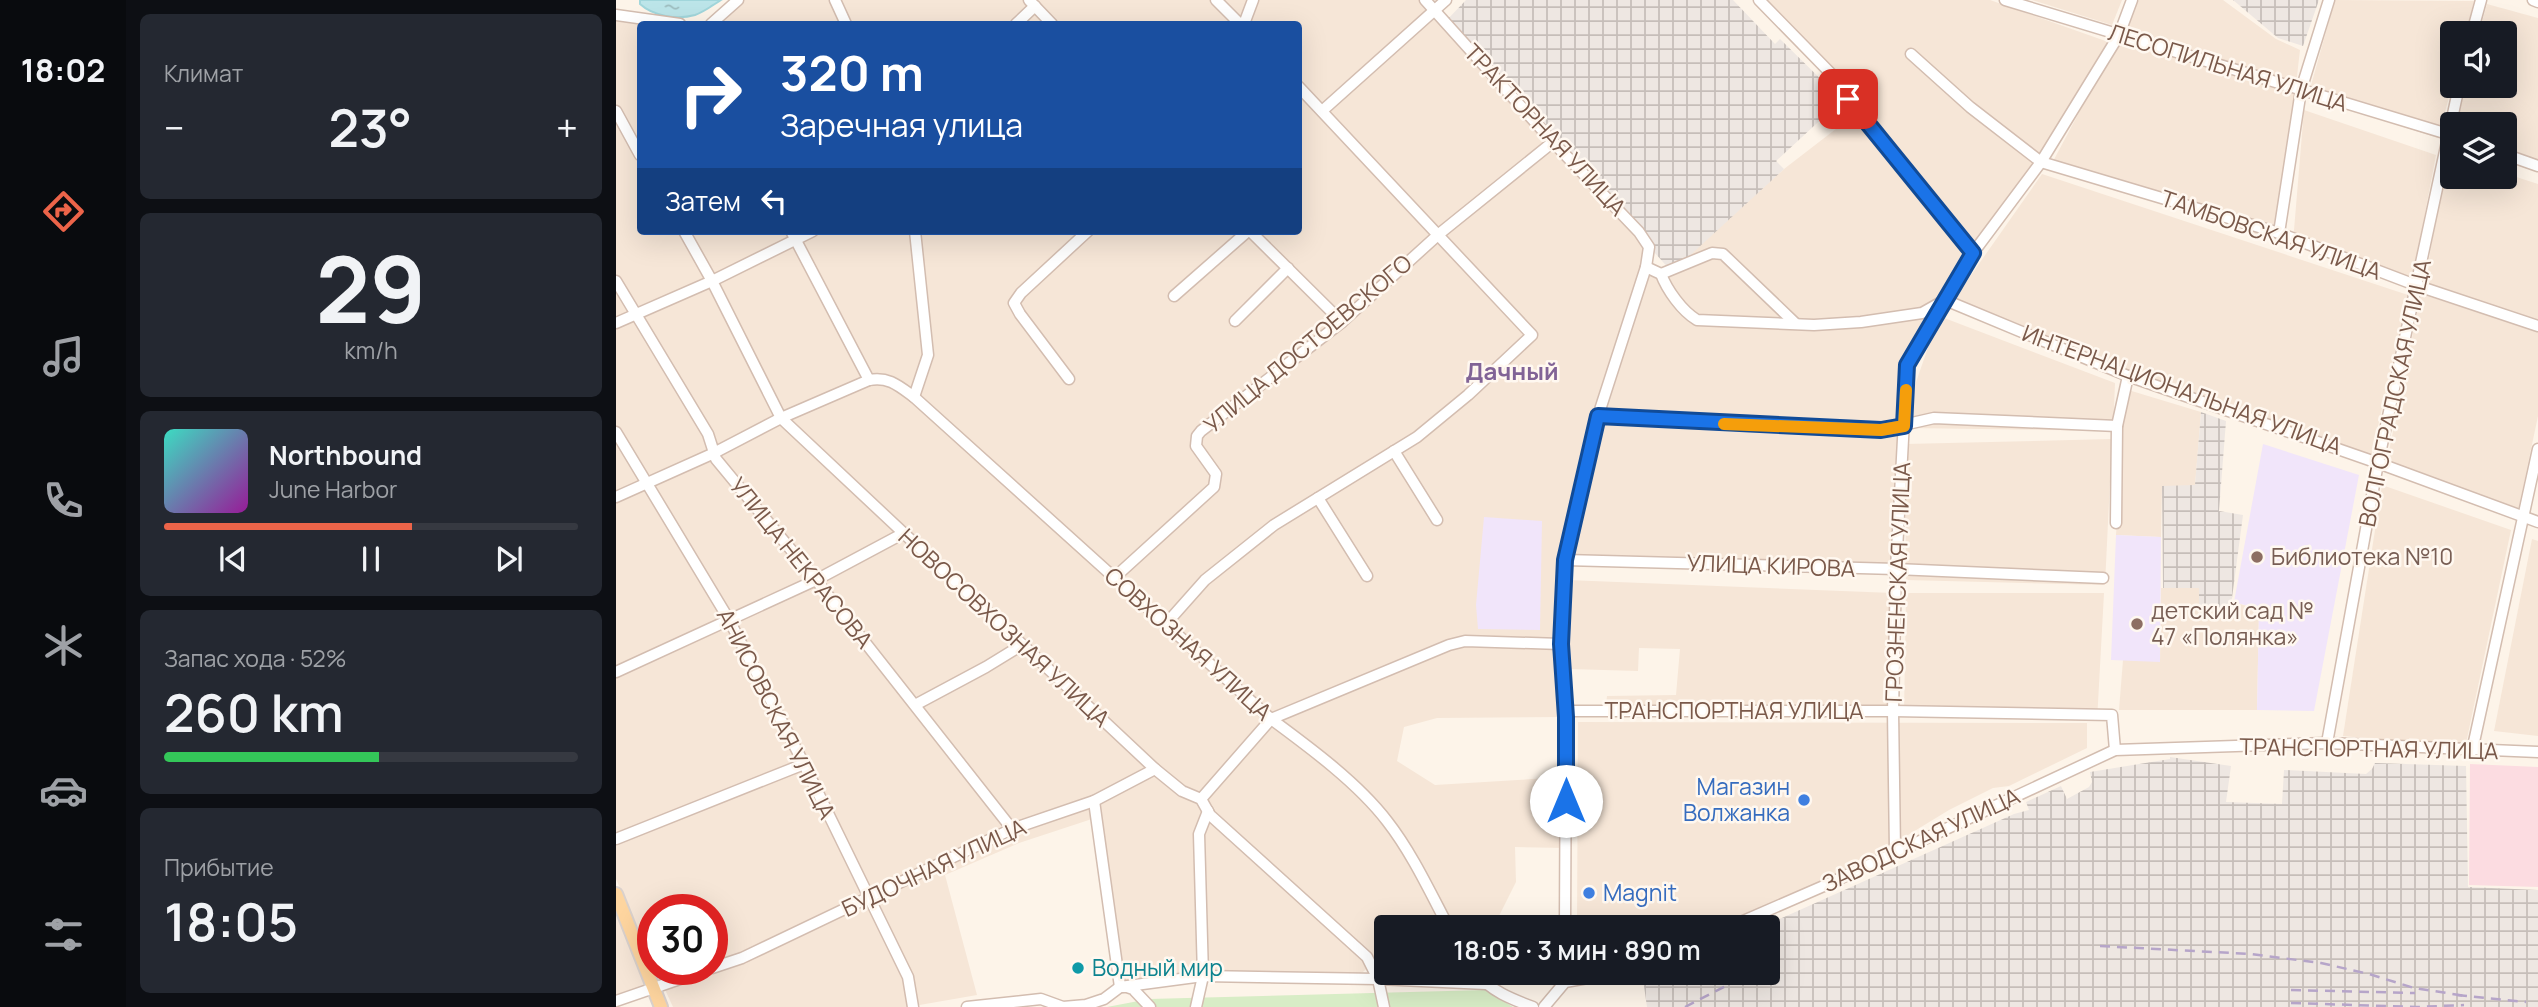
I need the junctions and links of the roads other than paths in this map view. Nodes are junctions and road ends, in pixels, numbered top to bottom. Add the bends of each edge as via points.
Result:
1 (738, 0) edge
2 (835, 0) edge
3 (1216, 0) edge
4 (1252, 0) edge
5 (1425, 0) edge
6 (1446, 0) edge
7 (1759, 0) edge
8 (2005, 0) edge
9 (2132, 0) edge
10 (2329, 0) edge
11 (2481, 0) edge
12 (1032, 3) edge
13 (1435, 10) junction
14 (616, 15) edge
15 (659, 21) edge
16 (714, 21) edge
17 (845, 21) edge
18 (1018, 21) edge
19 (1049, 21) edge
20 (1239, 21) edge
21 (1243, 21) edge
22 (2475, 21) edge
23 (2119, 35) junction
24 (1912, 54) dead end
25 (1302, 90) edge
26 (2301, 90) junction
27 (616, 111) edge
28 (1322, 111) junction
29 (2440, 131) edge
30 (1553, 142) junction
31 (637, 150) edge
32 (2517, 159) edge
33 (2041, 162) junction
34 (2538, 166) edge
35 (2440, 182) edge
36 (2279, 233) junction
37 (1439, 234) junction
38 (686, 235) edge
39 (793, 235) edge
40 (915, 235) edge
41 (1084, 235) edge
42 (1244, 235) edge
43 (1253, 235) edge
44 (1973, 253) junction
45 (1646, 267) junction
46 (1288, 268) junction
47 (1661, 274) junction
48 (616, 281) edge
49 (712, 281) junction
50 (2418, 286) junction
51 (1174, 296) dead end
52 (1945, 300) junction
53 (634, 315) junction
54 (1236, 321) dead end
55 (1342, 322) junction
56 (616, 323) edge
57 (1796, 323) junction
58 (2538, 326) edge
59 (2128, 376) junction
60 (1069, 379) dead end
61 (869, 380) junction
62 (914, 397) junction
63 (1598, 416) junction
64 (781, 418) junction
65 (1904, 426) junction
66 (2117, 426) junction
67 (616, 432) edge
68 (2538, 449) edge
69 (1394, 451) junction
70 (712, 454) junction
71 (2378, 463) junction
72 (646, 483) junction
73 (616, 497) edge
74 (1318, 498) junction
75 (2525, 517) junction
76 (1437, 520) dead end
77 (2538, 522) edge
78 (2116, 523) dead end
79 (904, 533) junction
80 (1565, 560) junction
81 (1896, 569) junction
82 (1367, 576) dead end
83 (1114, 578) junction
84 (2103, 578) dead end
85 (817, 580) junction
86 (728, 618) junction
87 (1165, 625) junction
88 (1561, 644) junction
89 (1022, 645) junction
90 (616, 672) edge
91 (915, 705) junction
92 (1566, 711) junction
93 (1893, 711) junction
94 (1271, 719) junction
95 (2327, 743) junction
96 (2115, 750) junction
97 (2472, 751) junction
98 (2538, 752) edge
99 (804, 764) junction
100 (1155, 769) junction
101 (1201, 799) junction
102 (1094, 801) junction
103 (1208, 811) junction
104 (1012, 829) junction
105 (616, 839) edge
106 (1895, 852) junction
107 (616, 894) edge
108 (869, 899) junction
109 (1442, 915) edge
110 (1565, 915) edge
111 (1757, 915) edge
112 (728, 962) edge
113 (1374, 971) edge
114 (1203, 976) junction
115 (1374, 979) edge
116 (660, 985) edge
117 (1379, 985) edge
118 (1486, 985) edge
119 (1560, 985) edge
120 (654, 987) junction
121 (1120, 987) junction
122 (616, 1000) edge
123 (661, 1007) edge
124 (913, 1007) edge
125 (967, 1007) edge
126 (1150, 1007) edge
127 (1196, 1007) edge
128 (1384, 1007) edge
129 (1533, 1007) edge
130 (1544, 1007) edge

1 - 16 street
2 - 17 street
3 - 20 street
4 - 21 street
5 - 13 street, ТРАКТОРНАЯ УЛИЦА
6 - 13 street
7 - 44 street via 1846,89 1848,99
8 - 23 street, ЛЕСОПИЛЬНАЯ УЛИЦА
9 - 23 street, ГРОЗНЕНСКАЯ УЛИЦА
10 - 26 street
11 - 22 street
12 - 18 street
12 - 19 street
13 - 28 street
13 - 30 street, ТРАКТОРНАЯ УЛИЦА
14 - 15 street
23 - 26 street, ЛЕСОПИЛЬНАЯ УЛИЦА
23 - 33 street, ГРОЗНЕНСКАЯ УЛИЦА
24 - 33 street via 1969,107
25 - 28 street
26 - 29 street, ЛЕСОПИЛЬНАЯ УЛИЦА
26 - 36 street
27 - 31 street
28 - 37 street
30 - 37 street, УЛИЦА ДОСТОЕВСКОГО
30 - 45 street, ТРАКТОРНАЯ УЛИЦА via 1639,232 1649,247
32 - 34 street
33 - 36 street, ТАМБОВСКАЯ УЛИЦА
33 - 44 street, ГРОЗНЕНСКАЯ УЛИЦА
35 - 50 street, ВОЛГОГРАДСКАЯ УЛИЦА
36 - 50 street, ТАМБОВСКАЯ УЛИЦА
37 - 55 street, УЛИЦА ДОСТОЕВСКОГО
37 - 69 street via 1532,335 1468,395
38 - 49 street, НОВОСОВХОЗНАЯ УЛИЦА
39 - 49 street
39 - 61 street
40 - 62 street via 928,355
41 - 60 street via 1014,303
42 - 51 street
43 - 46 street
44 - 52 street, ГРОЗНЕНСКАЯ УЛИЦА
45 - 47 street
45 - 63 street, ТРАКТОРНАЯ УЛИЦА
46 - 54 street
46 - 55 street
47 - 57 street via 1697,320
47 - 57 street via 1712,253 1723,254
48 - 53 street, УЛИЦА НЕКРАСОВА
49 - 53 street
49 - 64 street, НОВОСОВХОЗНАЯ УЛИЦА
50 - 58 street, ТАМБОВСКАЯ УЛИЦА
50 - 71 street, ВОЛГОГРАДСКАЯ УЛИЦА
52 - 57 street via 1922,313 1892,318
52 - 59 street, ИНТЕРНАЦИОНАЛЬНАЯ УЛИЦА
52 - 65 street, ГРОЗНЕНСКАЯ УЛИЦА via 1907,365
53 - 56 street
53 - 70 street, УЛИЦА НЕКРАСОВА via 708,434
55 - 83 street, УЛИЦА ДОСТОЕВСКОГО via 1197,436 1196,446 1216,474 1214,486
59 - 66 street
59 - 71 street, ИНТЕРНАЦИОНАЛЬНАЯ УЛИЦА
61 - 62 street, СОВХОЗНАЯ УЛИЦА via 883,378
61 - 64 street
62 - 83 street, СОВХОЗНАЯ УЛИЦА
63 - 65 street via 1881,430
63 - 80 street, ТРАКТОРНАЯ УЛИЦА
64 - 70 street
64 - 79 street, НОВОСОВХОЗНАЯ УЛИЦА
65 - 66 street via 1934,418
65 - 81 street, ГРОЗНЕНСКАЯ УЛИЦА
66 - 78 street
67 - 72 street, АНИСОВСКАЯ УЛИЦА
68 - 75 street
69 - 74 street
69 - 76 street
70 - 72 street
70 - 85 street, УЛИЦА НЕКРАСОВА
71 - 75 street, ИНТЕРНАЦИОНАЛЬНАЯ УЛИЦА
71 - 95 street, ВОЛГОГРАДСКАЯ УЛИЦА
72 - 73 street
72 - 86 street, АНИСОВСКАЯ УЛИЦА
74 - 82 street
74 - 87 street via 1274,525 1205,580
75 - 77 street, ИНТЕРНАЦИОНАЛЬНАЯ УЛИЦА
75 - 97 street
79 - 85 street
79 - 89 street, НОВОСОВХОЗНАЯ УЛИЦА
80 - 81 street, УЛИЦА КИРОВА
80 - 88 street, ТРАКТОРНАЯ УЛИЦА
81 - 84 street, УЛИЦА КИРОВА
81 - 93 street, ГРОЗНЕНСКАЯ УЛИЦА
83 - 87 street, СОВХОЗНАЯ УЛИЦА
85 - 86 street
85 - 91 street, УЛИЦА НЕКРАСОВА
86 - 90 street
86 - 99 street, АНИСОВСКАЯ УЛИЦА
87 - 94 street, СОВХОЗНАЯ УЛИЦА
88 - 92 street, ТРАКТОРНАЯ УЛИЦА
88 - 94 street via 1465,641 1449,645
89 - 91 street
89 - 100 street, НОВОСОВХОЗНАЯ УЛИЦА
91 - 104 street, УЛИЦА НЕКРАСОВА
92 - 93 street, ТРАНСПОРТНАЯ УЛИЦА
92 - 110 street, ТРАКТОРНАЯ УЛИЦА
93 - 96 street, ТРАНСПОРТНАЯ УЛИЦА via 2112,715
93 - 106 street, ГРОЗНЕНСКАЯ УЛИЦА
94 - 101 street
94 - 109 street, СОВХОЗНАЯ УЛИЦА via 1315,752 1386,819
95 - 96 street, ТРАНСПОРТНАЯ УЛИЦА
95 - 97 street, ТРАНСПОРТНАЯ УЛИЦА
96 - 106 street, ЗАВОДСКАЯ УЛИЦА
97 - 98 street, ТРАНСПОРТНАЯ УЛИЦА
99 - 105 street
99 - 108 street, АНИСОВСКАЯ УЛИЦА
100 - 101 street, НОВОСОВХОЗНАЯ УЛИЦА via 1182,791
100 - 102 street, БУДОЧНАЯ УЛИЦА
101 - 103 street
102 - 104 street, БУДОЧНАЯ УЛИЦА
102 - 121 street
103 - 113 street via 1367,957
103 - 114 street via 1199,834
104 - 108 street, БУДОЧНАЯ УЛИЦА
106 - 111 street, ЗАВОДСКАЯ УЛИЦА
107 - 120 main road
108 - 112 street, БУДОЧНАЯ УЛИЦА
108 - 124 street, АНИСОВСКАЯ УЛИЦА via 908,977
114 - 115 street
114 - 121 street
114 - 127 street
116 - 120 street
117 - 128 street
118 - 129 street
119 - 130 street
120 - 122 street
120 - 123 main road
121 - 125 street via 1086,1005 1063,1007 1041,999
121 - 126 street via 1133,989

